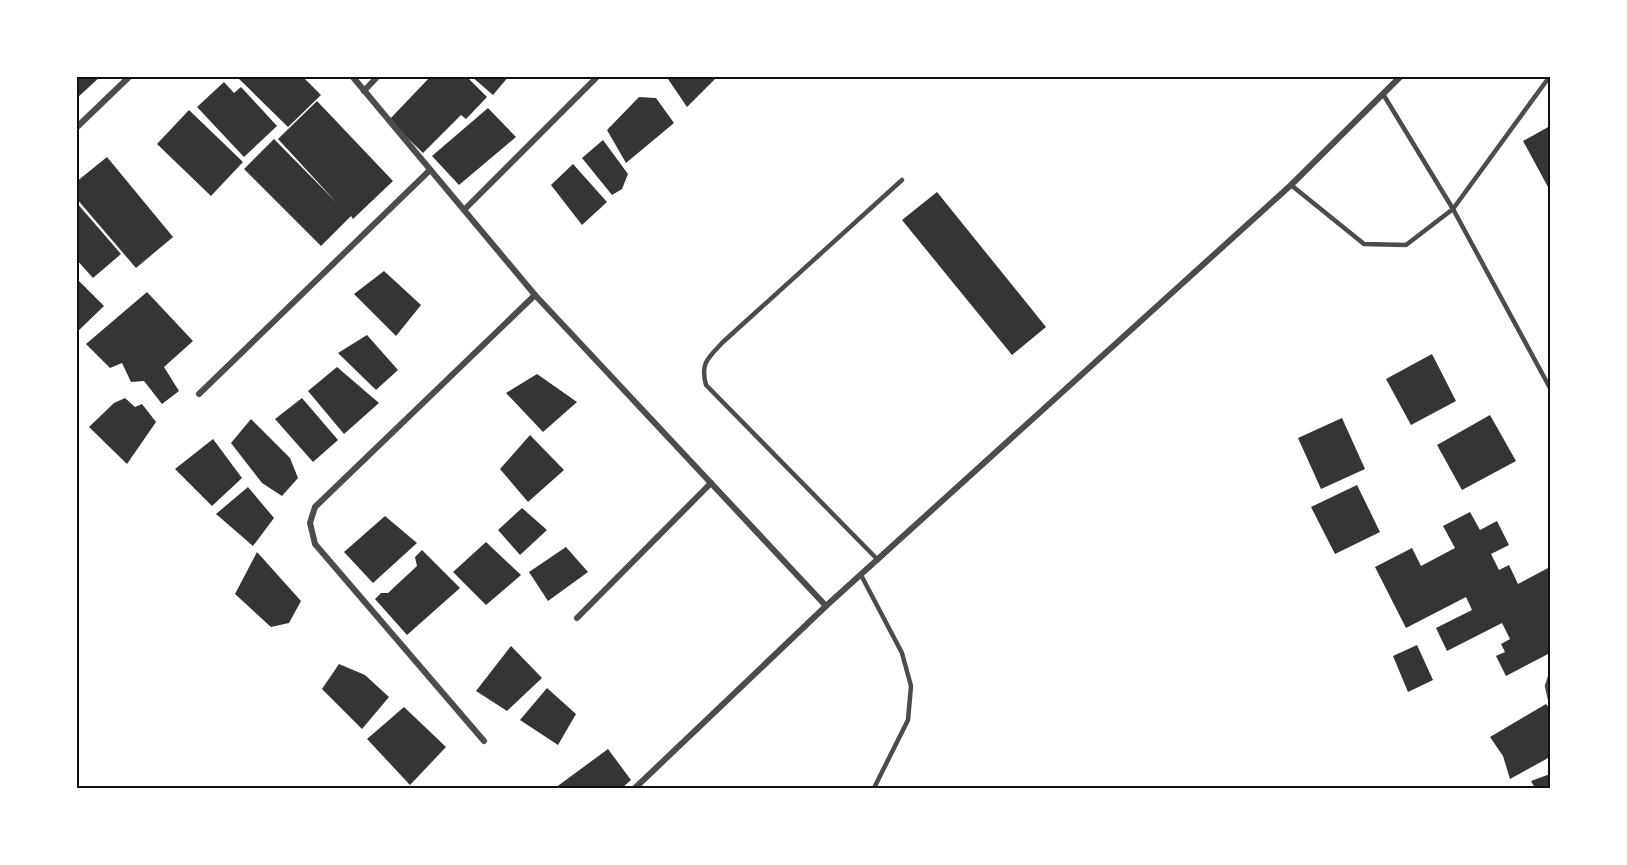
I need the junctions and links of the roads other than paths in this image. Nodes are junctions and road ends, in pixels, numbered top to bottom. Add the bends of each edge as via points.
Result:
1 (130, 76) edge
2 (352, 76) edge
3 (378, 76) edge
4 (598, 76) edge
5 (1401, 76) edge
6 (1550, 76) edge
7 (364, 91) junction
8 (1383, 94) junction
9 (76, 128) edge
10 (430, 170) junction
11 (902, 180) dead end
12 (1292, 185) junction
13 (1453, 209) junction
14 (464, 210) junction
15 (535, 295) junction
16 (1551, 388) edge
17 (199, 394) dead end
18 (711, 483) junction
19 (878, 560) junction
20 (861, 575) junction
21 (826, 606) junction
22 (577, 618) dead end
23 (1551, 676) edge
24 (1551, 699) edge
25 (484, 741) dead end
26 (635, 789) edge
27 (874, 789) edge

1 - 9 street
2 - 7 street
3 - 7 street
4 - 14 street
5 - 8 street
6 - 13 lane
7 - 10 street
8 - 12 street
8 - 13 lane
10 - 14 street
10 - 17 street
11 - 19 lane via 723,342 708,358 702,372 706,385
12 - 13 lane via 1364,243 1406,245
12 - 19 street
13 - 16 lane
14 - 15 street
15 - 18 street
15 - 25 street via 315,507 310,523 315,544
18 - 21 street
18 - 22 street
19 - 20 street
20 - 21 street
20 - 27 lane via 902,653 911,686 908,720
21 - 26 street
23 - 24 lane via 1547,686

